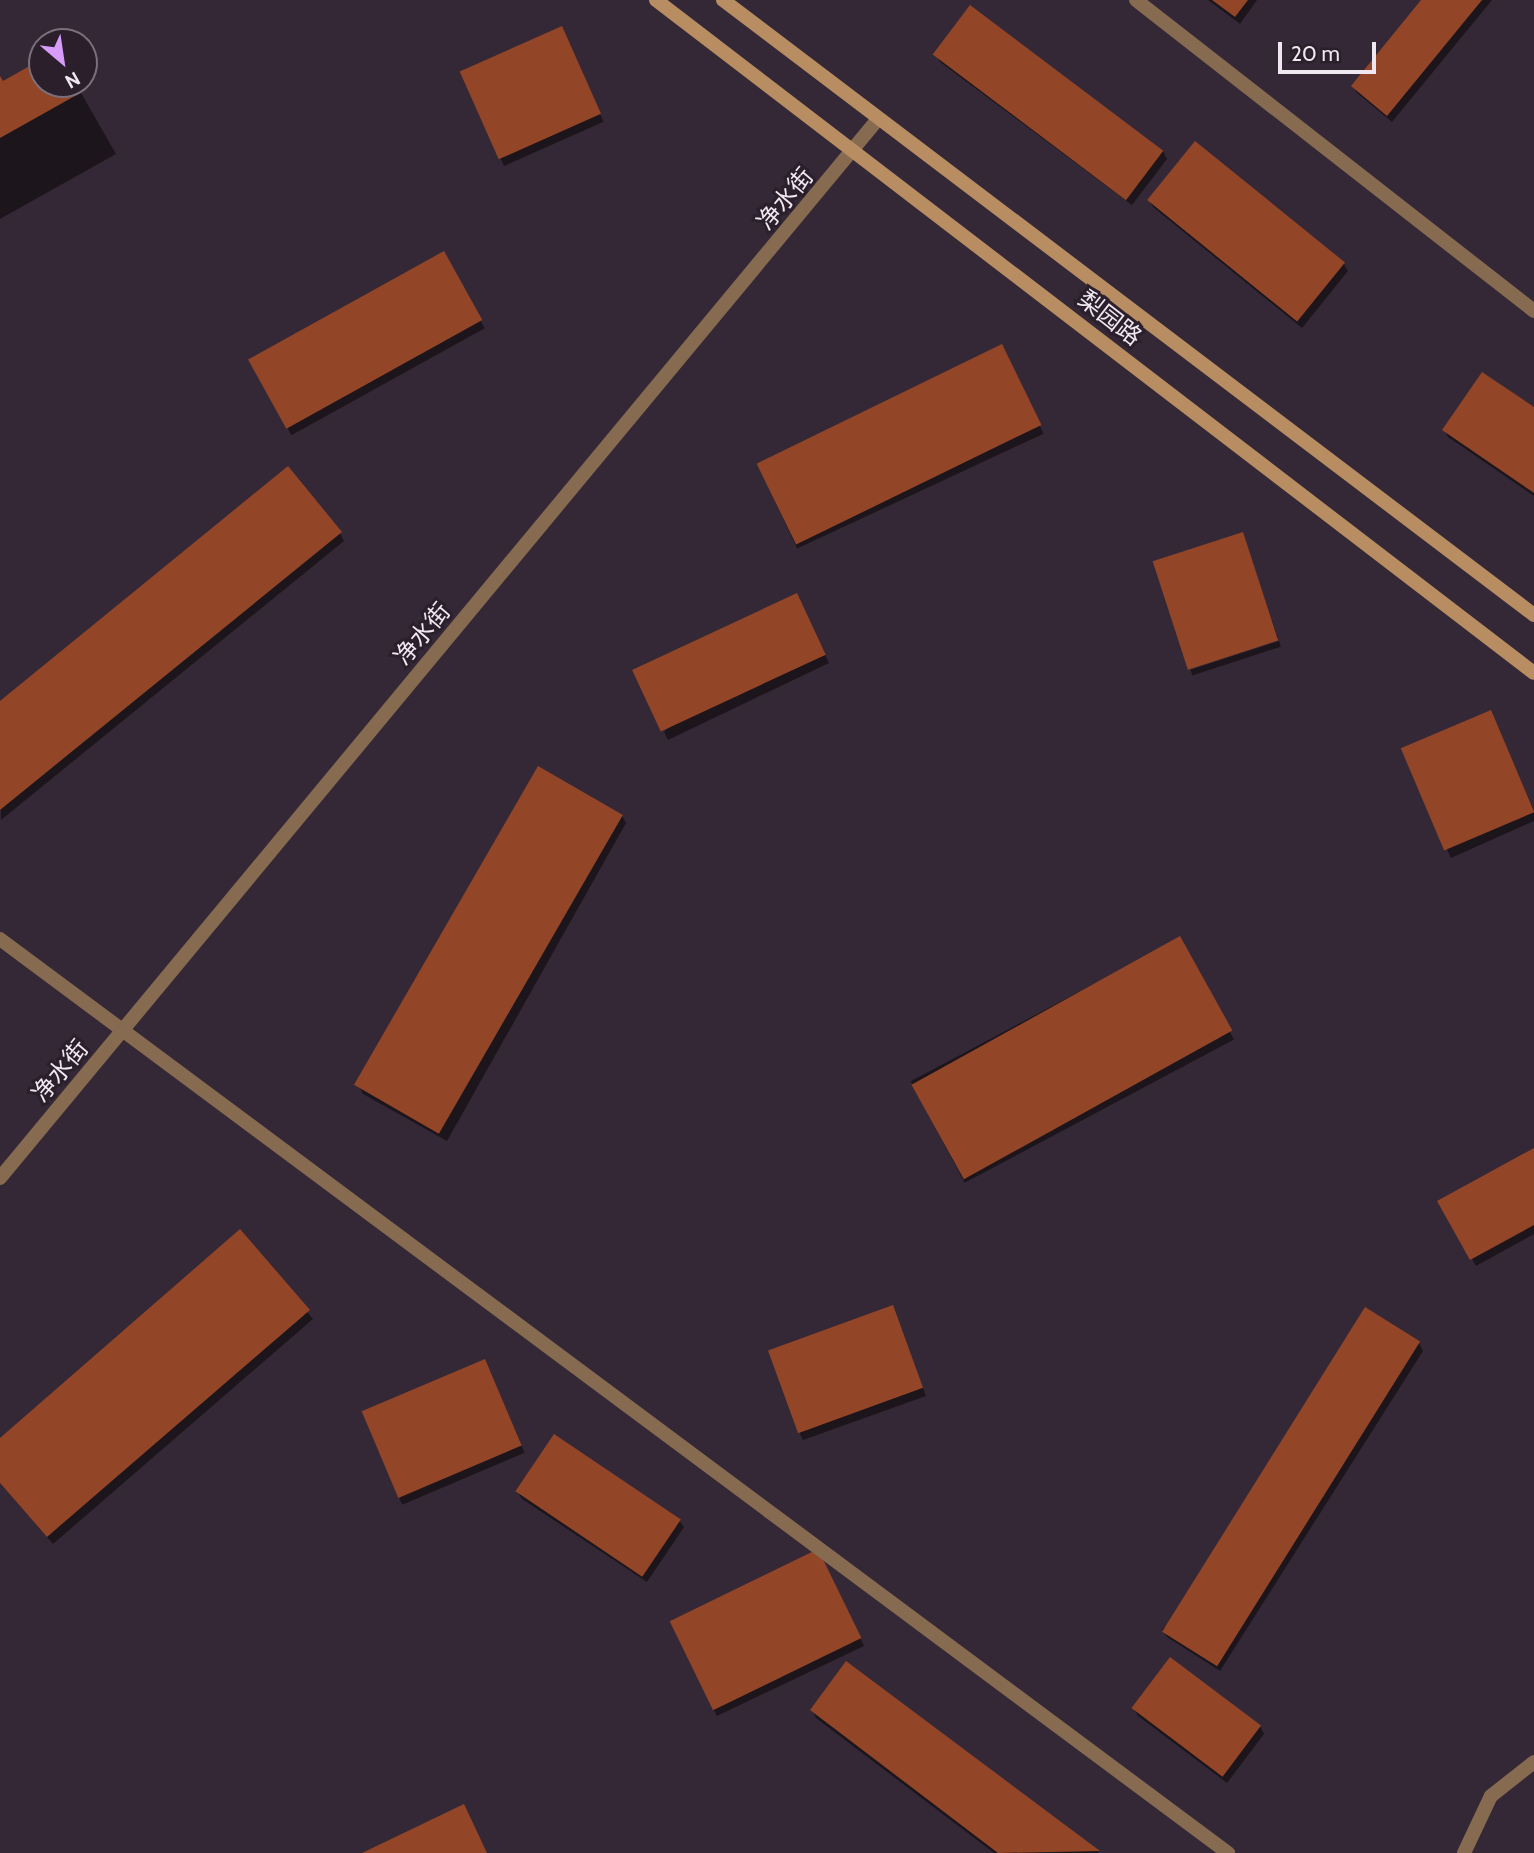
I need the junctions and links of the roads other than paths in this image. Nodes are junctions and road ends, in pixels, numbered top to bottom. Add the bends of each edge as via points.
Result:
1 (656, 0) edge
2 (723, 0) edge
3 (1136, 0) edge
4 (878, 119) junction
5 (855, 150) junction
6 (1534, 311) edge
7 (1534, 615) edge
8 (1534, 673) edge
9 (0, 939) edge
10 (122, 1030) junction
11 (0, 1178) edge
12 (1534, 1762) edge
13 (1228, 1853) edge
14 (1464, 1853) edge

1 - 5 main road, 梨园路
2 - 4 main road, 梨园路
3 - 6 street
4 - 5 street, 净水街
4 - 7 main road, 梨园路
5 - 8 main road, 梨园路
5 - 10 street, 净水街
9 - 10 street
10 - 11 street, 净水街
10 - 13 street
12 - 14 street via 1491,1796

